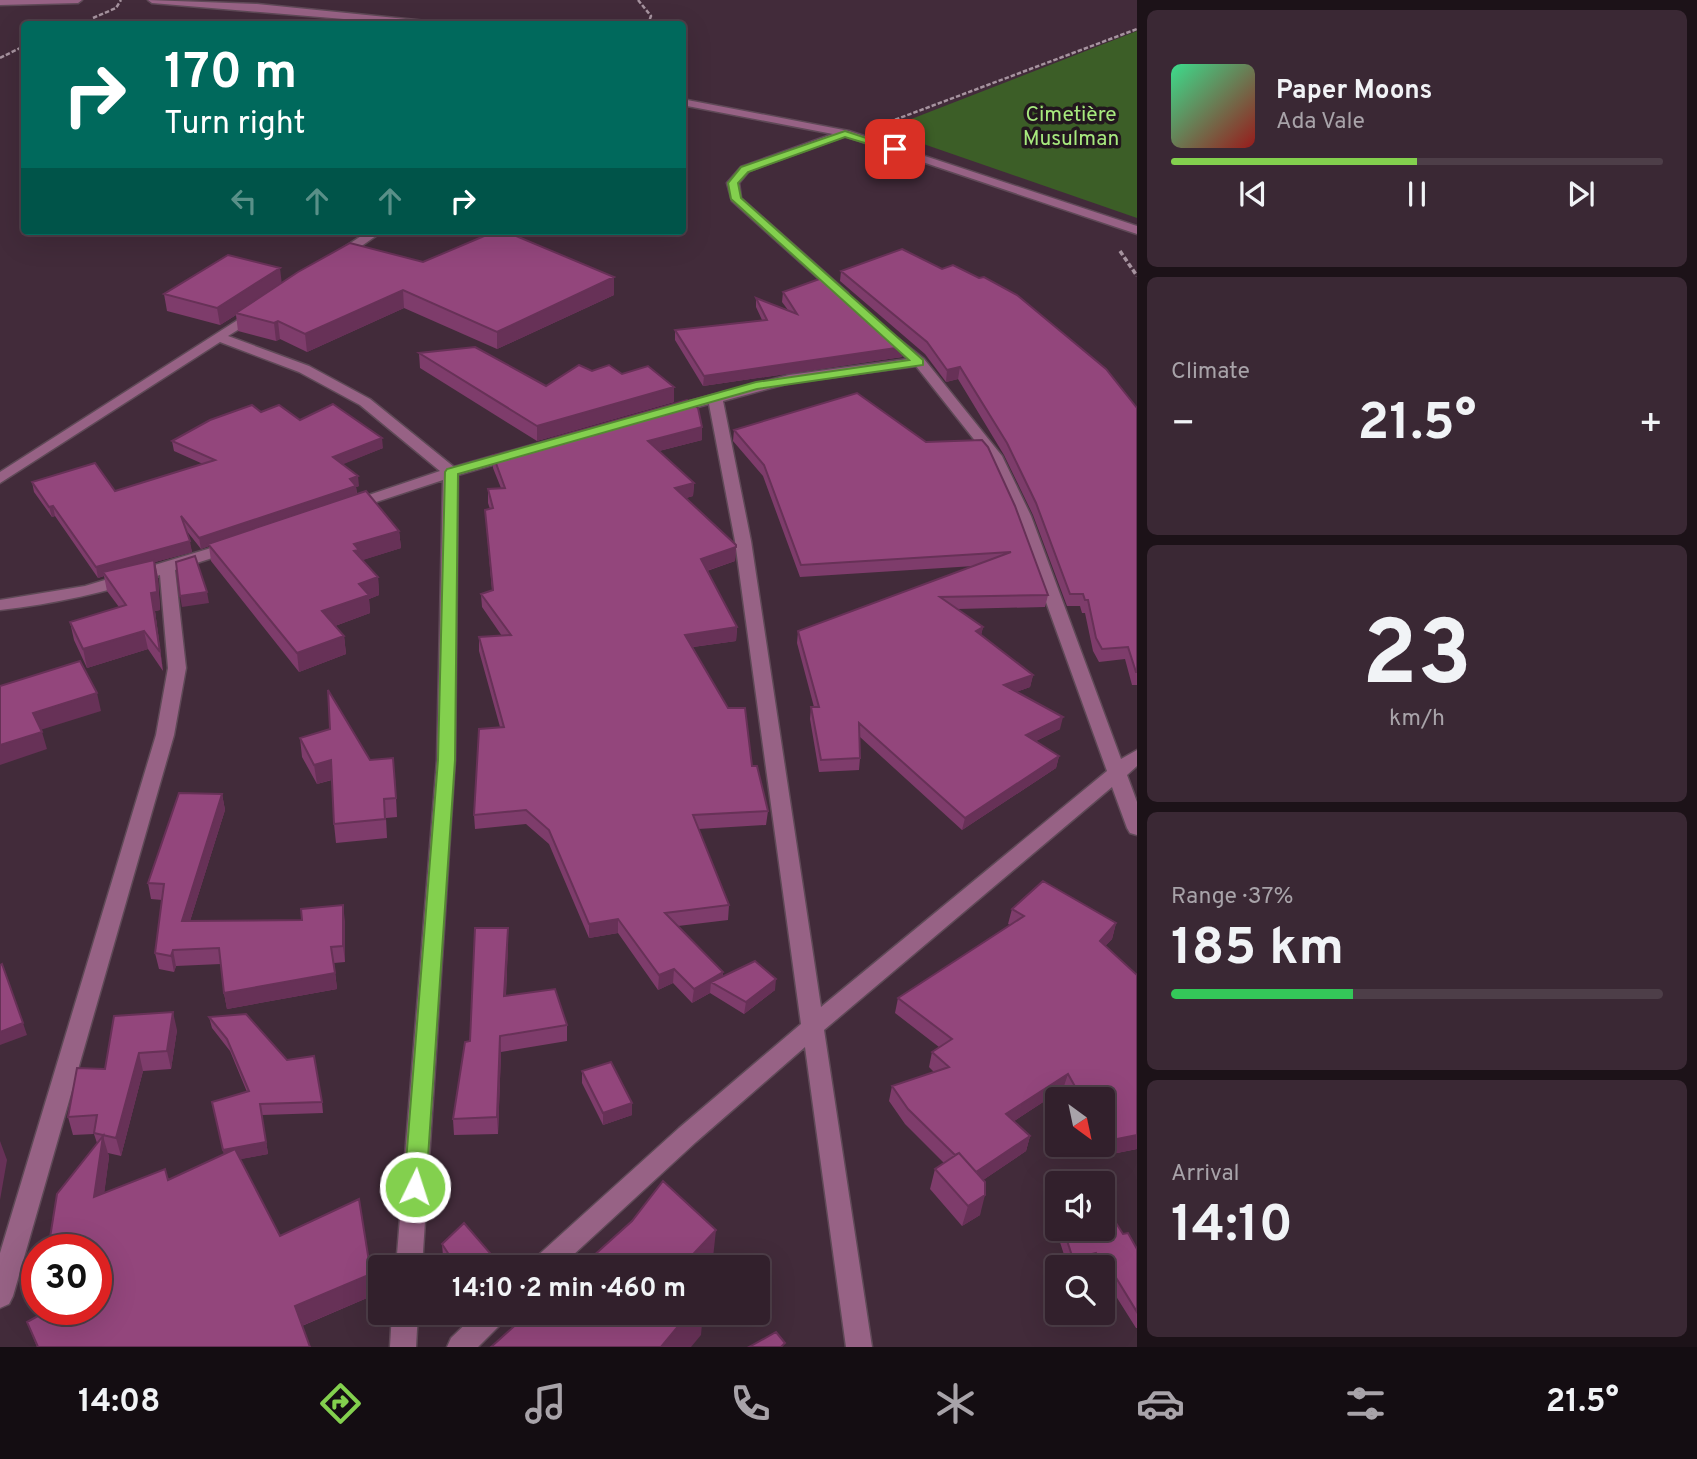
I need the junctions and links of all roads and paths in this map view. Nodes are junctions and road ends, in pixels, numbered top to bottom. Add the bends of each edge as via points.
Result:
1 (78, 0) edge
2 (121, 0) edge
3 (152, 0) edge
4 (638, 0) edge
5 (0, 2) edge
6 (87, 21) edge
7 (396, 21) edge
8 (649, 21) edge
9 (1137, 29) edge
10 (21, 48) edge
11 (0, 58) edge
12 (686, 103) edge
13 (845, 134) junction
14 (1137, 230) edge
15 (371, 235) edge
16 (332, 261) edge
17 (275, 299) edge
18 (858, 308) edge
19 (878, 326) edge
20 (219, 337) junction
21 (919, 362) junction
22 (715, 397) junction
23 (662, 412) edge
24 (583, 435) edge
25 (451, 472) junction
26 (0, 479) edge
27 (335, 512) edge
28 (244, 542) edge
29 (167, 568) junction
30 (0, 605) edge
31 (1137, 756) edge
32 (1117, 773) junction
33 (1137, 828) edge
34 (812, 1025) junction
35 (410, 1255) edge
36 (556, 1255) edge
37 (0, 1296) edge
38 (404, 1325) edge
39 (483, 1325) edge
40 (403, 1347) edge
41 (460, 1347) edge
42 (859, 1347) edge

1 - 5 street
2 - 6 path via 116,8
3 - 7 street
4 - 8 path via 651,16
9 - 13 path
10 - 11 path
12 - 13 street
13 - 14 street
13 - 18 street via 745,169 733,183 736,199
15 - 16 street
17 - 20 street
19 - 21 street
20 - 25 street via 304,369 365,401
20 - 26 street
21 - 22 street via 789,379
21 - 32 street via 995,456 1023,516
22 - 23 street
22 - 34 street via 743,541
24 - 25 street
25 - 27 street
25 - 35 street via 446,760
28 - 29 street
29 - 30 street via 29,603
29 - 37 street via 177,668 165,735
31 - 32 street
32 - 33 street
32 - 34 street
34 - 36 street
34 - 42 street
38 - 40 street
39 - 41 street

